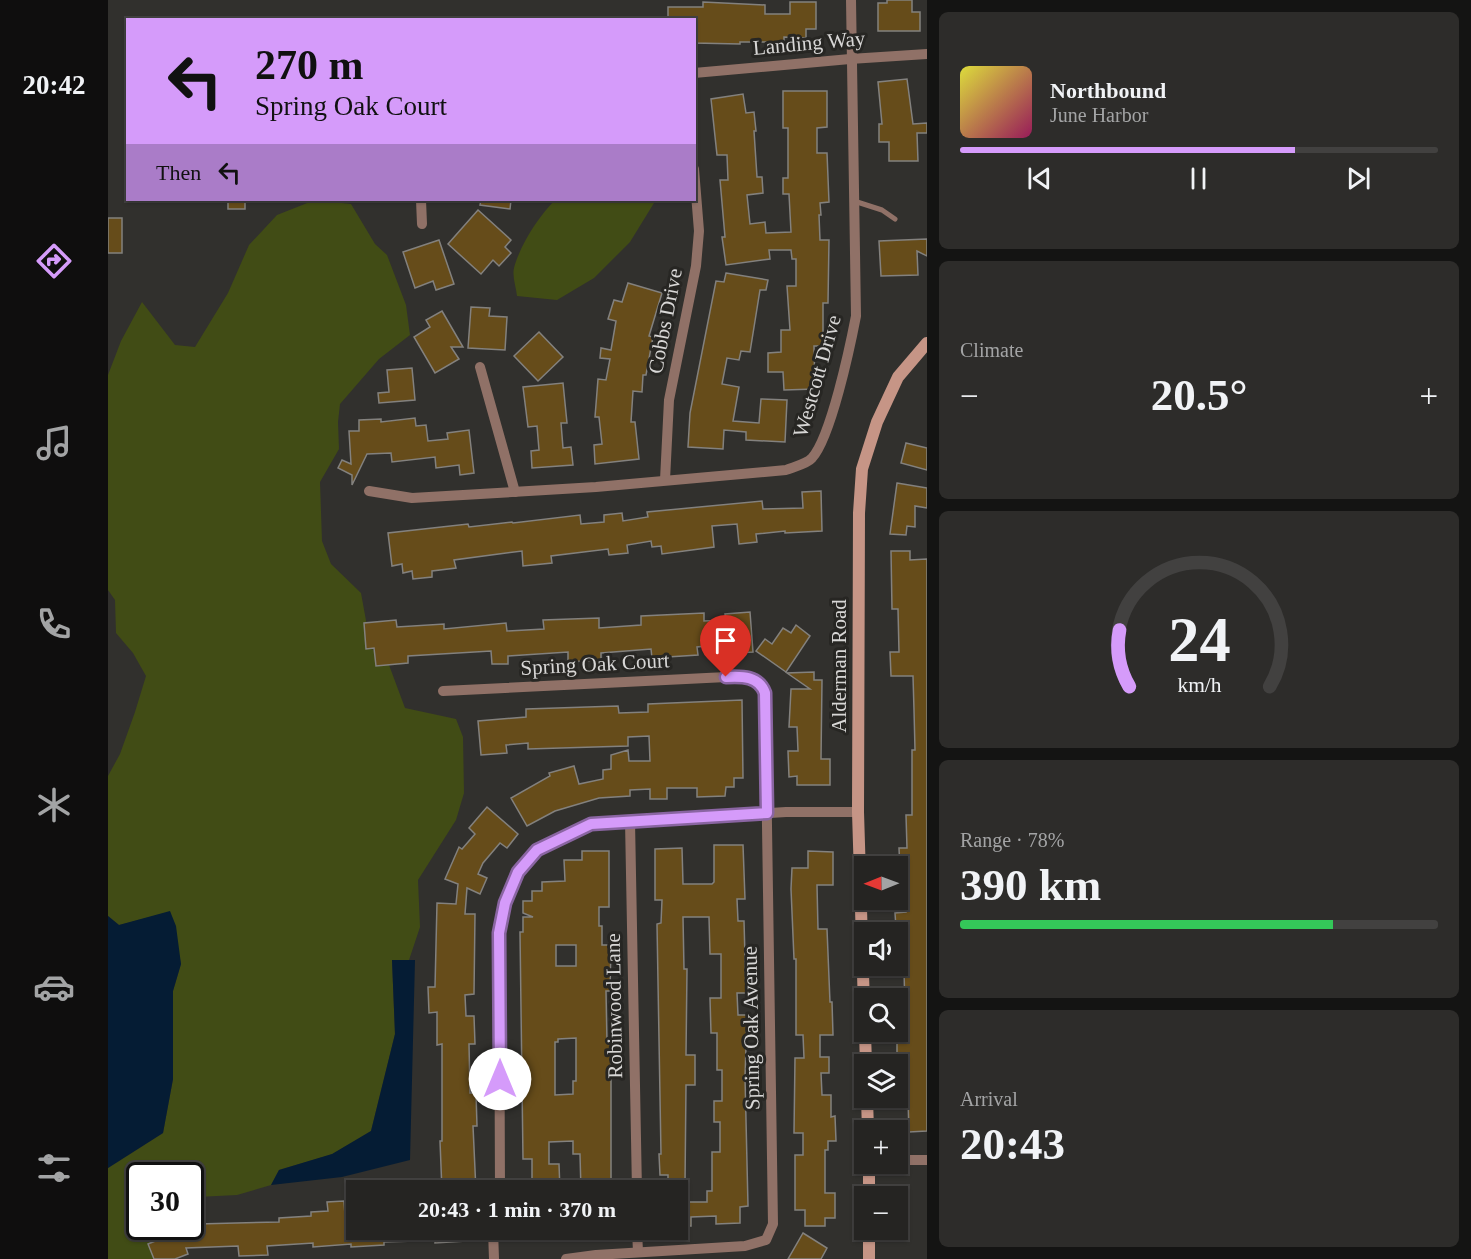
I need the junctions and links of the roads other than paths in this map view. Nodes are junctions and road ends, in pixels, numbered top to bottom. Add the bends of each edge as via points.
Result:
1 (851, 0) edge
2 (927, 54) edge
3 (850, 59) junction
4 (696, 73) edge
5 (696, 194) edge
6 (421, 201) edge
7 (854, 201) junction
8 (895, 219) dead end
9 (422, 224) dead end
10 (927, 343) edge
11 (480, 367) dead end
12 (665, 480) junction
13 (369, 491) dead end
14 (515, 492) junction
15 (443, 691) dead end
16 (858, 812) junction
17 (767, 813) junction
18 (630, 821) junction
19 (863, 988) edge
20 (908, 1159) edge
21 (927, 1160) edge
22 (500, 1180) edge
23 (637, 1180) edge
24 (494, 1240) edge
25 (638, 1240) edge
26 (869, 1240) edge
27 (638, 1252) junction
28 (494, 1259) edge
29 (566, 1259) edge
30 (869, 1259) edge

1 - 3 street, Westcott Drive
2 - 3 street, Landing Way
3 - 4 street, Landing Way
3 - 7 street, Westcott Drive
5 - 12 street, Cobbs Drive via 696,266 669,400
6 - 9 street
7 - 8 lane via 882,210
7 - 12 street, Westcott Drive via 856,316 825,435 811,460 786,470
10 - 16 street, Alderman Road via 898,377 877,422 862,469
11 - 14 street
12 - 14 street, Westcott Drive
13 - 14 street, Westcott Drive via 412,498
15 - 17 street, Spring Oak Court via 747,676 763,686 765,693
16 - 17 street
16 - 19 street, Alderman Road
17 - 18 street
17 - 27 street, Spring Oak Avenue via 773,1224 766,1240 745,1246
18 - 22 street via 591,824 537,850 518,872 505,903 499,933
18 - 23 street, Robinwood Lane
20 - 21 street
24 - 28 street
25 - 27 street
26 - 30 street
27 - 29 street

